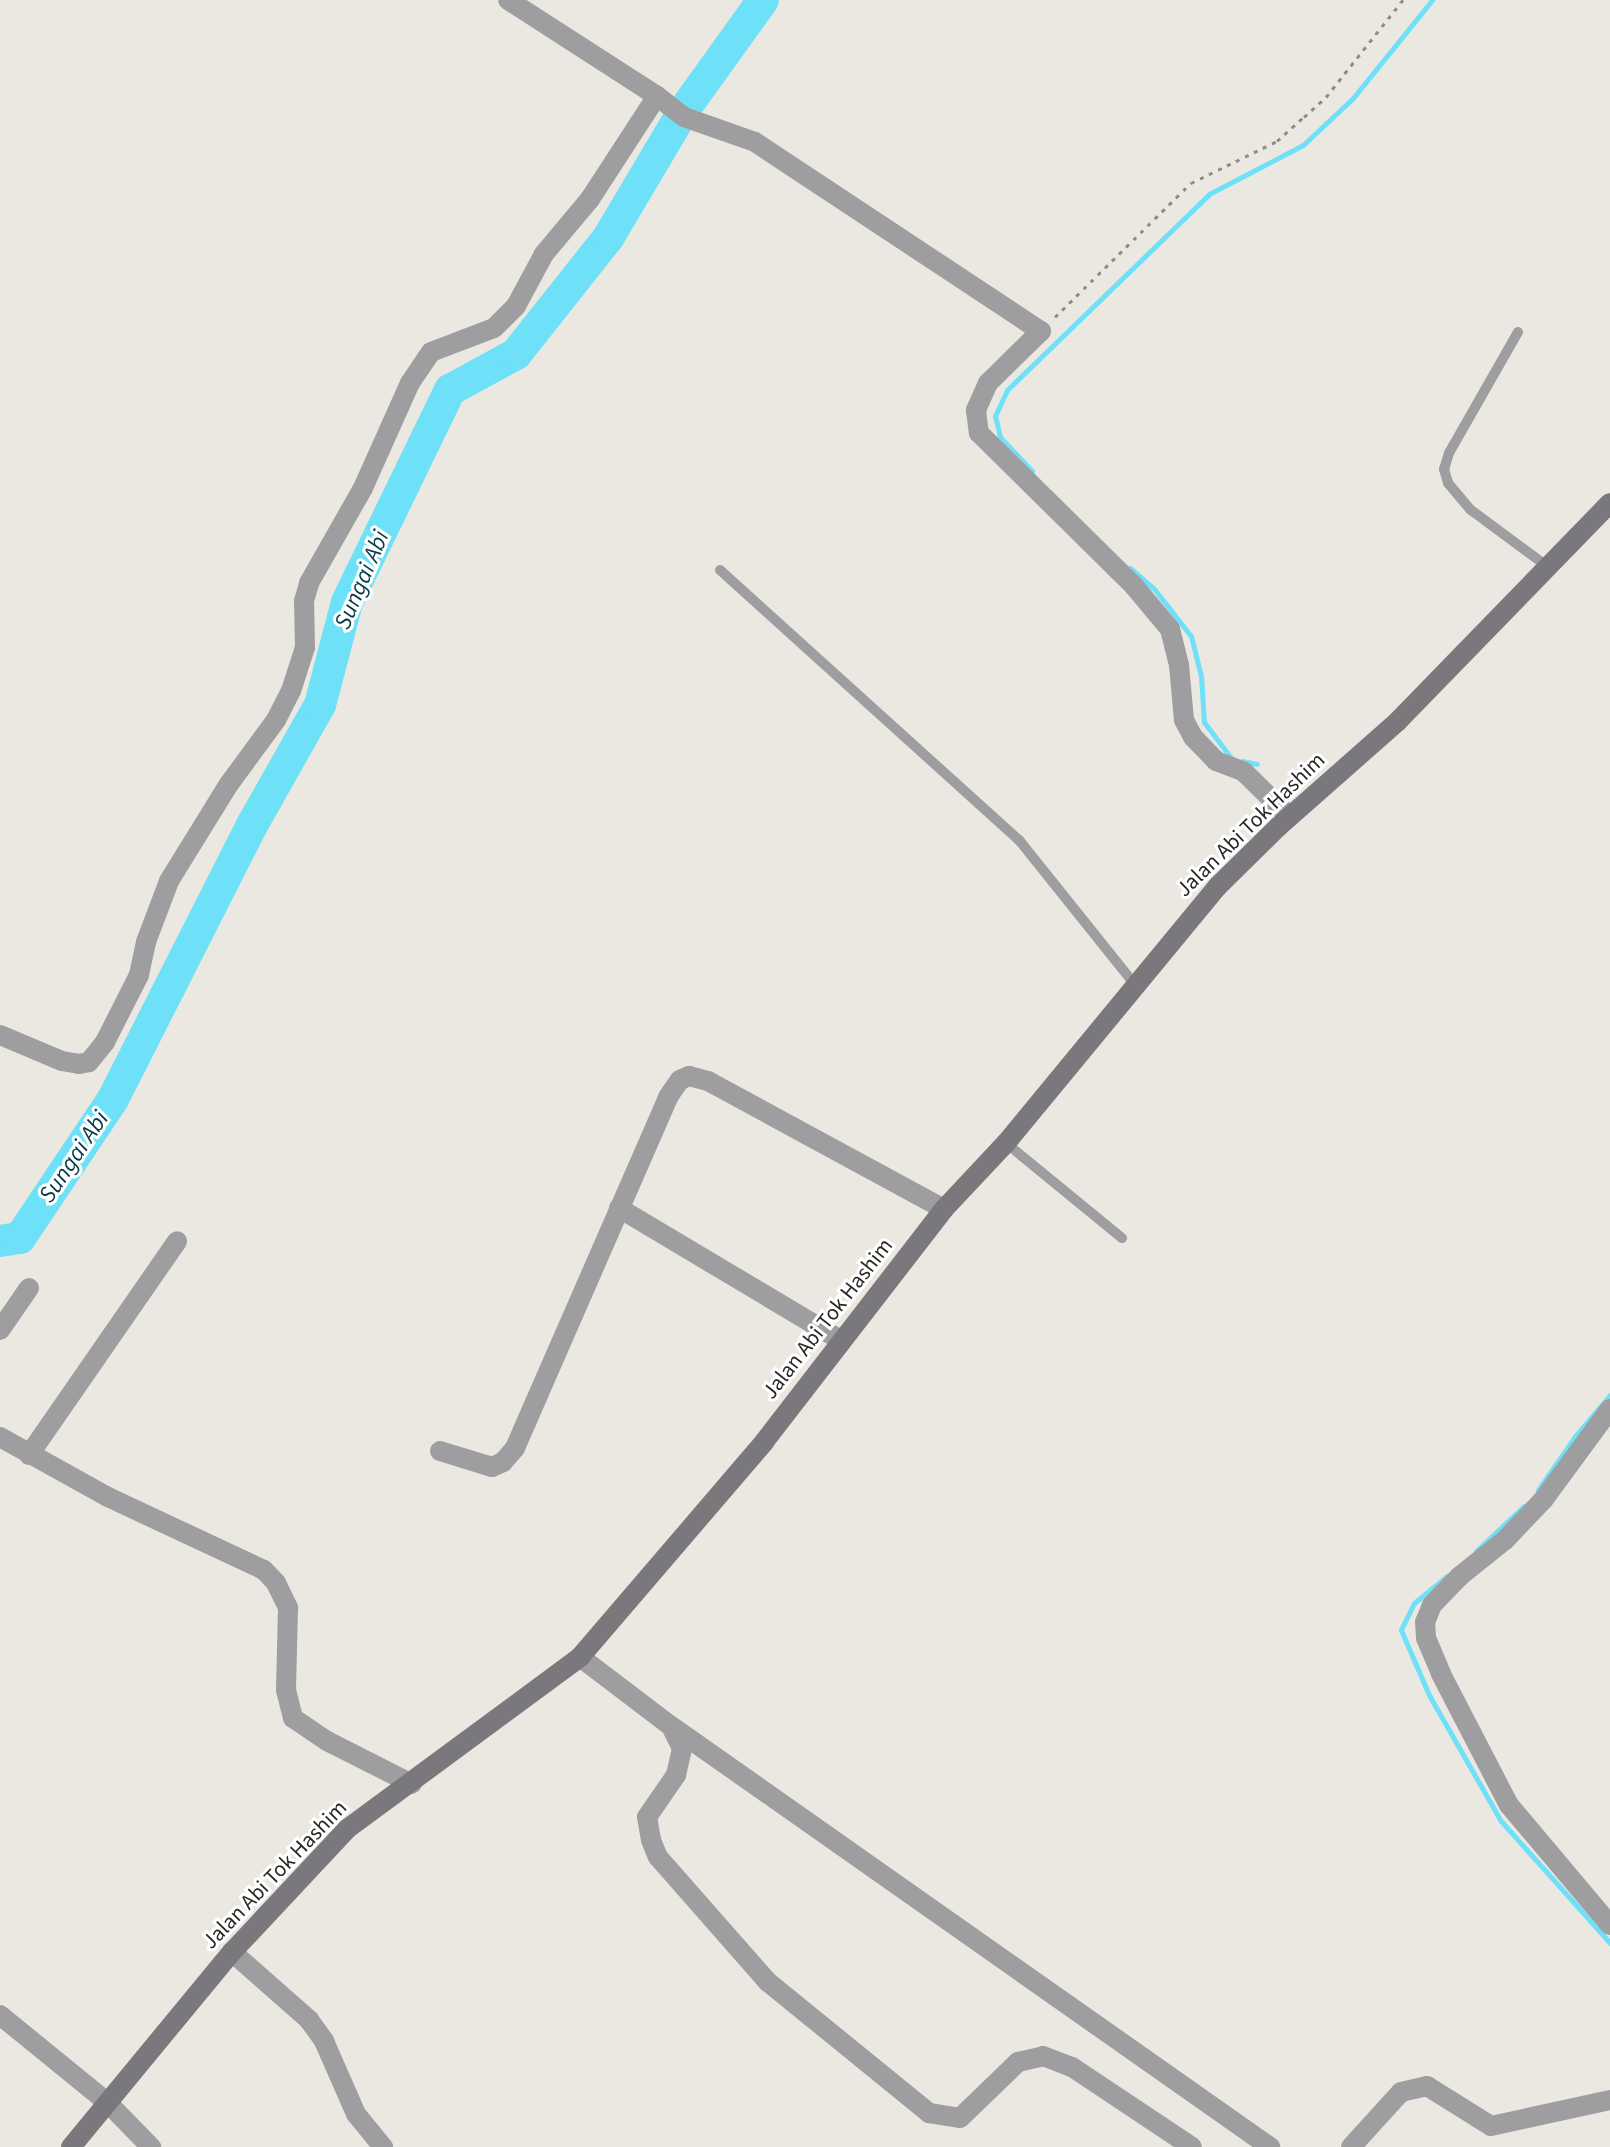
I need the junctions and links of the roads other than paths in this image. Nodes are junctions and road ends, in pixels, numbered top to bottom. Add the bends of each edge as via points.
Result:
1 (508, 0) edge
2 (660, 98) junction
3 (1518, 332) dead end
4 (1610, 503) edge
5 (1549, 567) junction
6 (720, 570) dead end
7 (1290, 817) junction
8 (1135, 985) junction
9 (0, 1035) edge
10 (1006, 1143) junction
11 (619, 1208) junction
12 (944, 1209) junction
13 (1122, 1238) dead end
14 (177, 1241) dead end
15 (29, 1288) dead end
16 (0, 1330) edge
17 (840, 1340) junction
18 (1610, 1409) edge
19 (0, 1437) edge
20 (440, 1451) dead end
21 (29, 1455) junction
22 (580, 1657) junction
23 (671, 1726) junction
24 (412, 1784) junction
25 (1610, 1925) edge
26 (232, 1952) junction
27 (0, 2015) edge
28 (1610, 2100) edge
29 (108, 2103) junction
30 (71, 2147) edge
31 (151, 2147) edge
32 (383, 2147) edge
33 (1192, 2147) edge
34 (1270, 2147) edge
35 (1351, 2147) edge

1 - 2 street
2 - 7 street via 684,117 755,142 1041,331 988,383 976,410 979,433 1134,586 1170,629 1184,720 1193,737 1216,761 1244,772
2 - 9 street via 590,199 544,254 516,306 494,328 431,352 410,383 363,488 309,583 305,647 291,691 169,881 139,975 105,1042 89,1062 79,1064
3 - 5 lane via 1444,469 1448,483 1471,510
4 - 5 main road, Jalan Abi Tok Hashim
5 - 7 main road, Jalan Abi Tok Hashim via 1397,722
6 - 8 lane via 1019,840
7 - 8 main road, Jalan Abi Tok Hashim via 1217,887
8 - 10 main road, Jalan Abi Tok Hashim
10 - 12 main road, Jalan Abi Tok Hashim
10 - 13 lane
11 - 12 street via 668,1097 689,1076 708,1081
11 - 17 street
11 - 20 street via 508,1458 482,1466
12 - 17 main road, Jalan Abi Tok Hashim
14 - 21 street
15 - 16 street
17 - 22 main road, Jalan Abi Tok Hashim via 764,1442
18 - 25 street via 1544,1499 1460,1576 1432,1605 1425,1622 1441,1674 1509,1805
19 - 21 street
21 - 24 street via 264,1570 288,1608 286,1690 293,1718
22 - 23 street
22 - 24 main road, Jalan Abi Tok Hashim
23 - 33 street via 682,1749 676,1775 647,1817 658,1857 768,1982 929,2113 960,2118 1018,2062 1043,2056 1072,2067
23 - 34 street
24 - 26 main road, Jalan Abi Tok Hashim via 347,1829
26 - 29 main road, Jalan Abi Tok Hashim
26 - 32 street via 309,2020 324,2041 356,2114
27 - 29 street
28 - 35 street via 1491,2126 1427,2086 1401,2092
29 - 30 main road, Jalan Abi Tok Hashim
29 - 31 street

